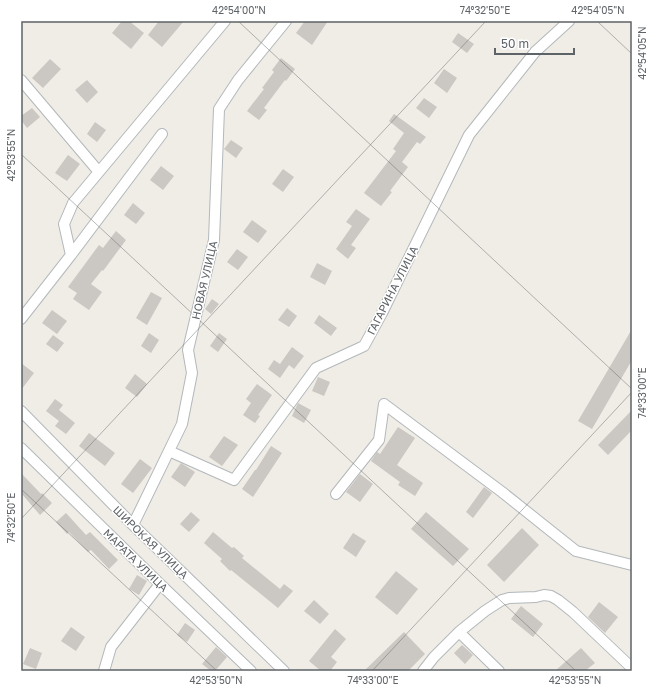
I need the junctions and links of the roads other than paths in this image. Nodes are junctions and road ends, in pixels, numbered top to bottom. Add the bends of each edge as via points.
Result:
1 (225, 21) edge
2 (286, 21) edge
3 (569, 21) edge
4 (21, 80) edge
5 (162, 134) dead end
6 (98, 172) junction
7 (71, 255) junction
8 (21, 319) edge
9 (21, 411) edge
10 (21, 448) edge
11 (169, 451) junction
12 (336, 494) dead end
13 (133, 525) junction
14 (632, 565) edge
15 (160, 584) junction
16 (459, 632) junction
17 (632, 668) edge
18 (104, 671) edge
19 (251, 671) edge
20 (284, 671) edge
21 (423, 671) edge
22 (499, 671) edge

1 - 6 street
2 - 11 street, НОВАЯ УЛИЦА via 238,80 219,109 214,240 188,350 192,373 182,424
3 - 11 street, ГАГАРИНА УЛИЦА via 535,52 468,135 364,346 316,368 234,480
4 - 6 street
5 - 7 street
6 - 7 street via 73,203 64,224
7 - 8 street
9 - 13 street, ШИРОКАЯ УЛИЦА
10 - 15 street, МАРАТА УЛИЦА
11 - 13 street, НОВАЯ УЛИЦА
12 - 14 street via 379,440 384,404 576,551
13 - 20 street, ШИРОКАЯ УЛИЦА
15 - 18 street via 111,647
15 - 19 street, МАРАТА УЛИЦА
16 - 17 street via 502,600 552,596 573,612
16 - 21 street
16 - 22 street

